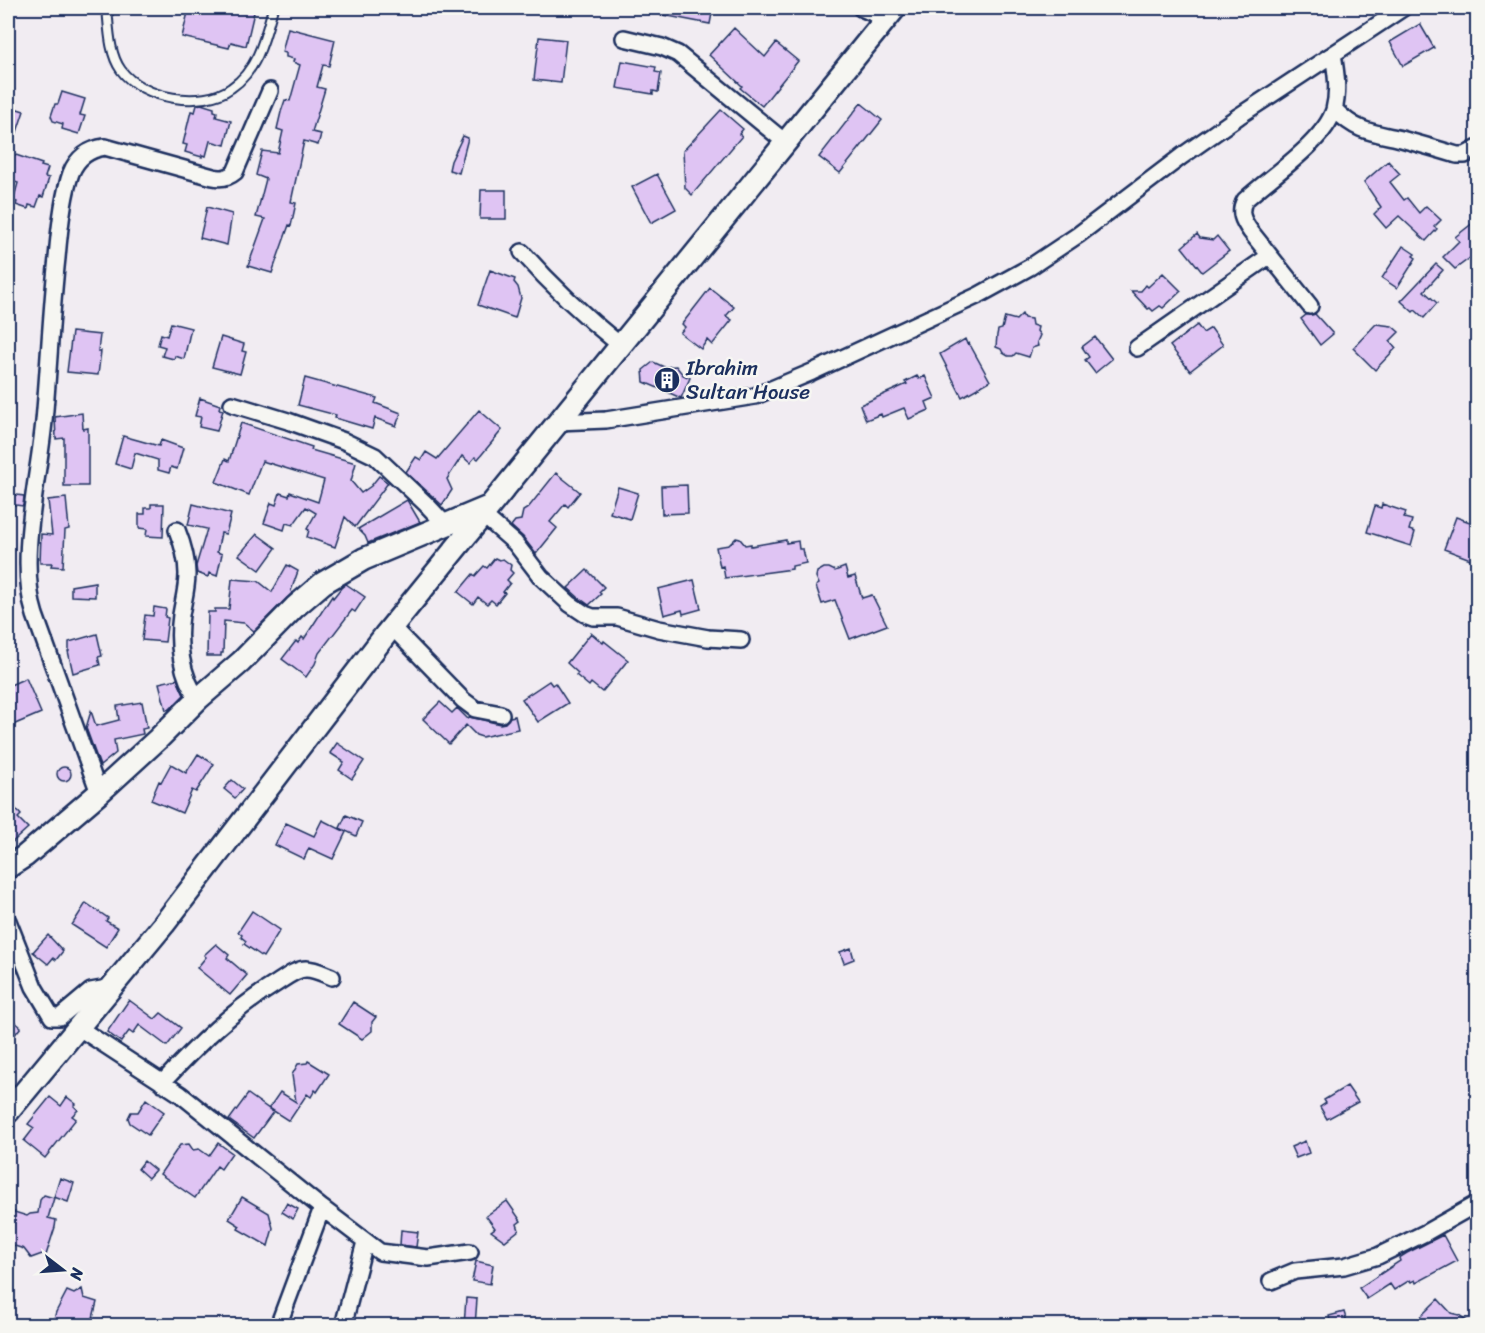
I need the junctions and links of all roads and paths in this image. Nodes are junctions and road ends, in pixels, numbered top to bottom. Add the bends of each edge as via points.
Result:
1 (107, 8) edge
2 (273, 8) edge
3 (861, 8) edge
4 (1403, 8) edge
5 (891, 13) edge
6 (624, 38) dead end
7 (1333, 54) junction
8 (270, 91) dead end
9 (1334, 109) junction
10 (785, 142) junction
11 (1478, 148) edge
12 (522, 252) dead end
13 (1269, 256) junction
14 (1310, 306) dead end
15 (620, 345) junction
16 (1137, 348) dead end
17 (232, 404) dead end
18 (557, 422) junction
19 (486, 511) junction
20 (445, 524) junction
21 (177, 530) dead end
22 (392, 627) junction
23 (741, 640) dead end
24 (198, 699) junction
25 (501, 714) dead end
26 (99, 793) junction
27 (8, 867) edge
28 (8, 921) edge
29 (332, 977) dead end
30 (113, 987) junction
31 (79, 1028) junction
32 (162, 1083) junction
33 (8, 1112) edge
34 (1478, 1203) edge
35 (322, 1208) junction
36 (365, 1242) junction
37 (470, 1252) dead end
38 (1271, 1281) dead end
39 (278, 1326) edge
40 (343, 1326) edge

1 - 2 lane via 114,54 130,80 153,93 195,99 231,89 243,77 262,47
3 - 5 street
4 - 7 street
5 - 10 street
6 - 10 street via 678,54
7 - 9 street via 1337,87
7 - 18 street via 1220,129 1078,235 979,296 755,396 606,420
8 - 26 street via 230,176 220,179 105,147 81,158 70,174 58,242 44,423 29,542 29,585 34,615
9 - 11 street via 1350,123 1378,135 1457,155
9 - 13 street via 1321,133 1243,203 1241,215
10 - 15 street
12 - 15 street via 554,288
13 - 14 street
13 - 16 street
15 - 18 street
17 - 20 street via 333,437 375,456
18 - 19 street
19 - 20 street
19 - 22 street
19 - 23 street via 541,577 585,614 617,617 708,638
20 - 24 street via 335,574
21 - 24 street via 187,563 181,647 186,678
22 - 25 street via 463,700 475,709
22 - 30 street
24 - 26 street
26 - 27 street
28 - 30 street via 34,987 52,1017 60,1017 92,992
29 - 32 street via 304,969 272,986 238,1009
30 - 31 street
31 - 32 street
31 - 33 street
32 - 35 street
34 - 38 street via 1378,1256 1344,1266 1295,1271
35 - 36 street
35 - 39 street
36 - 37 street via 380,1252 416,1258
36 - 40 street

